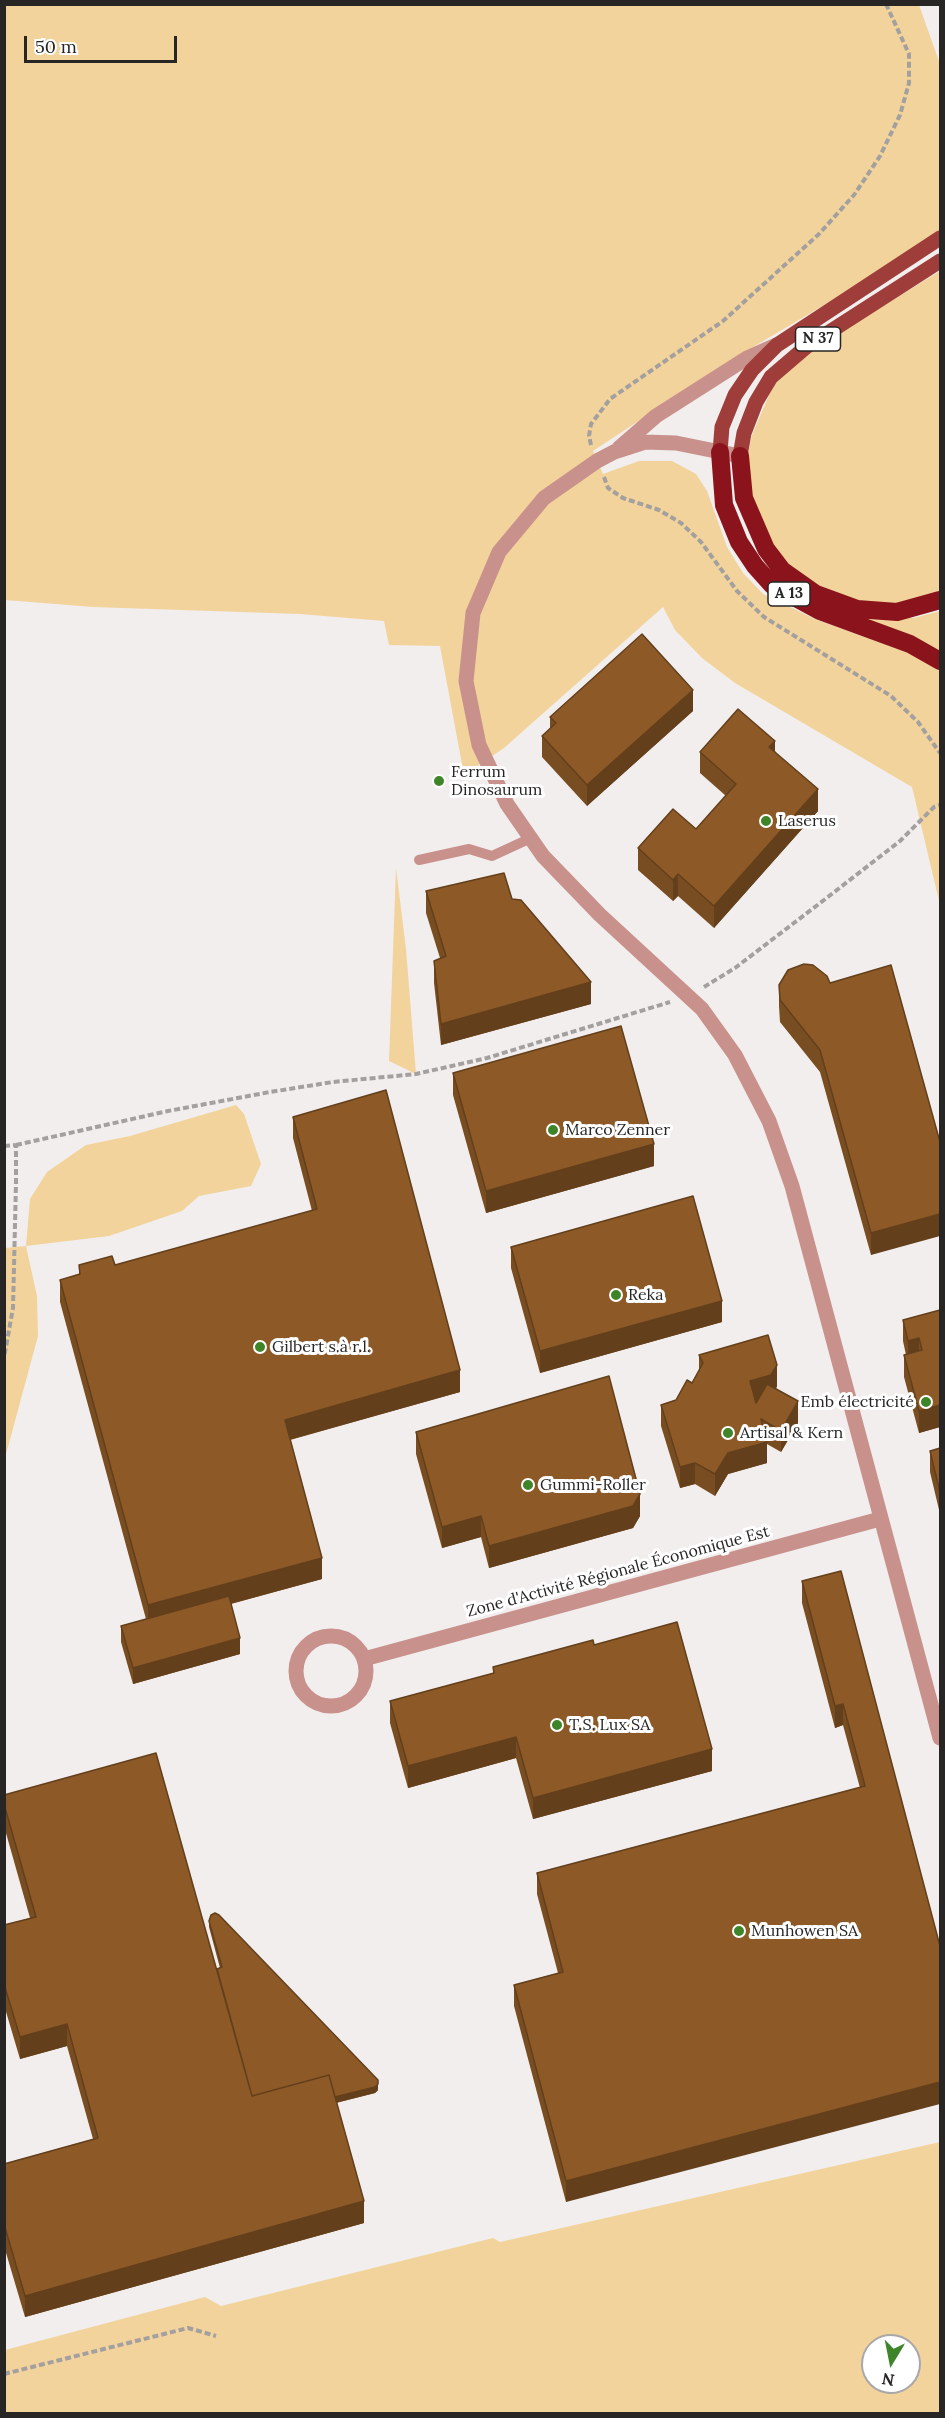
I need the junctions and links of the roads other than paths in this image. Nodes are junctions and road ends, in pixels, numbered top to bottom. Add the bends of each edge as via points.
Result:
1 (940, 238) edge
2 (940, 261) edge
3 (777, 345) junction
4 (614, 452) junction
5 (720, 452) junction
6 (740, 456) junction
7 (940, 600) edge
8 (940, 661) edge
9 (531, 838) junction
10 (419, 860) dead end
11 (880, 1519) junction
12 (364, 1659) junction
13 (940, 1738) edge

1 - 3 main road, N 37
2 - 6 main road, N 37 via 806,347 771,377 756,402
3 - 4 street via 747,358 656,416
3 - 5 main road, N 37 via 752,370 735,395 722,428
4 - 5 street via 645,442 676,443
4 - 9 street via 544,498 499,552 473,613 466,681 479,745 507,804
5 - 6 street
5 - 8 highway, A 13 via 724,505 739,542 772,585 820,611 910,644
6 - 7 highway, A 13 via 744,498 766,549 782,570 816,594 857,609 897,612
9 - 10 lane via 492,856 469,849
9 - 11 street via 543,856 600,915 690,996 735,1055 769,1121 792,1186
11 - 12 street, Zone d'Activité Régionale Économique Est
11 - 13 street
12 - 12 street via 350,1641 328,1636 307,1645 296,1665 296,1677 308,1697 330,1706 341,1705 359,1692 366,1671

